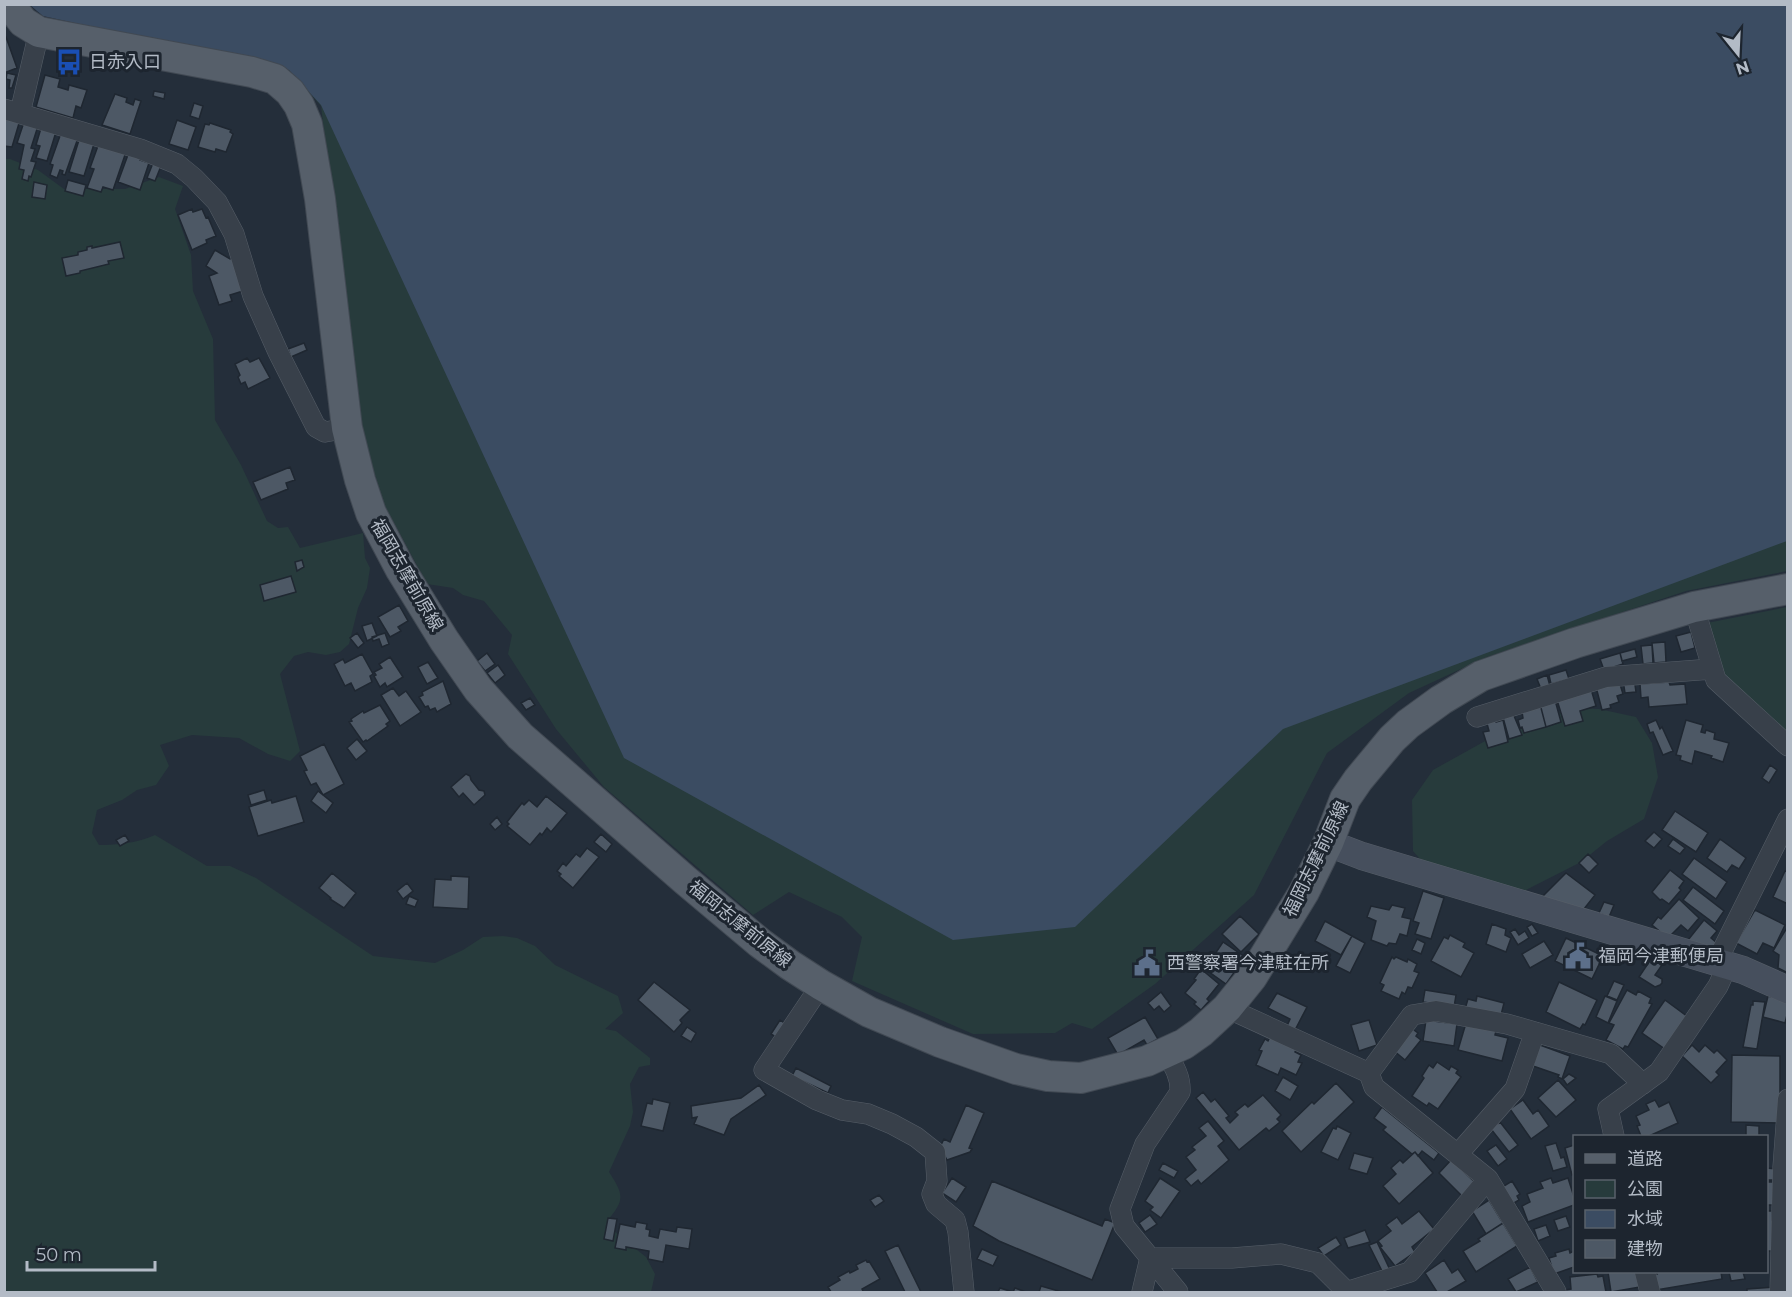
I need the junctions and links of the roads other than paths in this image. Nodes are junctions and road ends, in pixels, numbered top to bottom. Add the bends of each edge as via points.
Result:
1 (9, 4) edge
2 (39, 33) junction
3 (12, 111) edge
4 (347, 428) junction
5 (1788, 590) edge
6 (1694, 607) junction
7 (1712, 669) junction
8 (1477, 717) dead end
9 (1788, 746) edge
10 (1788, 819) edge
11 (1328, 843) junction
12 (1722, 964) junction
13 (821, 985) junction
14 (1788, 990) edge
15 (1227, 1008) junction
16 (1535, 1032) junction
17 (1166, 1053) junction
18 (1369, 1073) junction
19 (1643, 1084) junction
20 (1788, 1099) edge
21 (1614, 1135) edge
22 (1458, 1154) junction
23 (1488, 1179) junction
24 (1150, 1258) junction
25 (1645, 1273) edge
26 (1346, 1292) edge
27 (964, 1293) edge
28 (1142, 1293) edge
29 (1178, 1293) edge
30 (1556, 1293) edge
31 (1650, 1293) edge
32 (1780, 1293) edge

1 - 2 main road via 23,22
2 - 3 street
2 - 4 main road, 福岡志摩前原線 via 252,72 275,79 290,92 307,123 313,154
3 - 4 street via 140,149 177,164 194,178 217,202 234,234 253,296 316,427 325,432
4 - 13 main road, 福岡志摩前原線 via 371,513 401,570 478,689 520,736 598,806 760,943
5 - 6 main road, 福岡志摩前原線
6 - 7 street
6 - 11 main road, 福岡志摩前原線 via 1481,676 1441,700 1408,724 1375,758 1345,799
7 - 8 street via 1606,677
7 - 9 street via 1716,680
10 - 12 street
11 - 12 street
11 - 15 main road, 福岡志摩前原線 via 1276,938
12 - 14 street
12 - 19 street via 1718,986 1659,1072
13 - 17 main road, 福岡志摩前原線 via 869,1012 940,1042 1048,1076 1081,1078
13 - 27 street via 764,1070 817,1100 892,1124 935,1152 937,1181 932,1194 936,1204 955,1220
15 - 17 main road, 福岡志摩前原線 via 1201,1032
15 - 18 street
16 - 18 street via 1436,1011 1412,1015
16 - 19 street via 1611,1054
16 - 22 street via 1515,1089
17 - 24 street via 1181,1082 1180,1092 1145,1144 1120,1209 1124,1226
18 - 22 street via 1374,1087
19 - 21 street via 1608,1108
20 - 32 street
22 - 23 street
23 - 26 street via 1410,1272
23 - 30 street
24 - 26 street via 1281,1254 1318,1263
24 - 28 street
24 - 29 street
25 - 31 street

